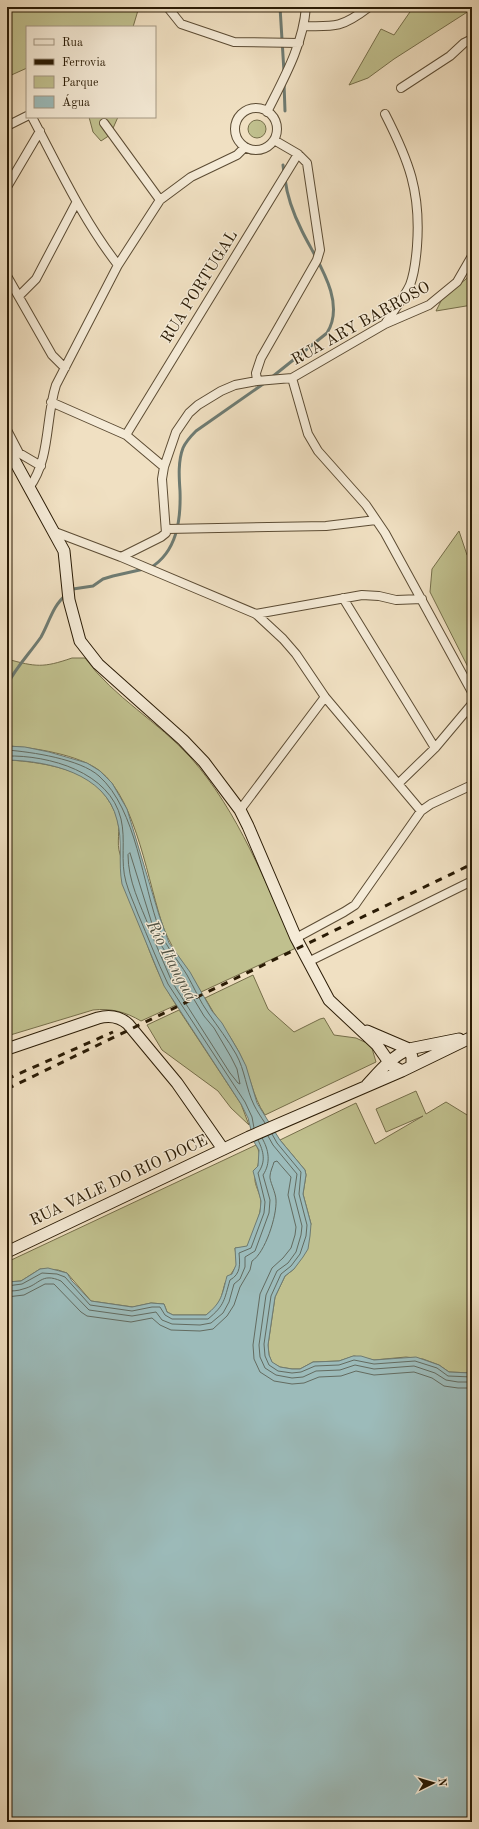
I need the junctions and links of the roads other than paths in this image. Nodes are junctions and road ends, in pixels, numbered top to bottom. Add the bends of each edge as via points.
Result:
1 (170, 7) edge
2 (306, 7) edge
3 (369, 7) edge
4 (304, 26) junction
5 (472, 39) edge
6 (299, 43) junction
7 (401, 88) dead end
8 (267, 112) junction
9 (385, 114) dead end
10 (26, 116) edge
11 (33, 118) edge
12 (104, 123) dead end
13 (7, 126) edge
14 (40, 131) junction
15 (274, 140) junction
16 (245, 146) junction
17 (298, 154) junction
18 (7, 187) edge
19 (160, 200) junction
20 (76, 203) junction
21 (472, 256) edge
22 (118, 266) junction
23 (7, 276) edge
24 (19, 296) junction
25 (385, 324) junction
26 (65, 368) junction
27 (292, 378) junction
28 (257, 381) junction
29 (51, 402) junction
30 (7, 430) edge
31 (126, 434) junction
32 (7, 447) edge
33 (41, 466) junction
34 (164, 466) junction
35 (29, 488) junction
36 (376, 520) junction
37 (166, 529) junction
38 (55, 532) junction
39 (121, 557) junction
40 (343, 598) junction
41 (422, 599) junction
42 (256, 614) junction
43 (472, 692) edge
44 (325, 697) junction
45 (472, 704) edge
46 (435, 748) junction
47 (399, 783) junction
48 (472, 786) edge
49 (240, 810) junction
50 (421, 811) junction
51 (472, 881) edge
52 (296, 938) junction
53 (308, 962) junction
54 (361, 1029) junction
55 (472, 1037) edge
56 (7, 1049) edge
57 (409, 1049) junction
58 (388, 1062) junction
59 (412, 1066) junction
60 (402, 1071) junction
61 (363, 1088) junction
62 (223, 1149) junction
63 (7, 1252) edge

1 - 6 street via 181,24 234,42
2 - 4 street
3 - 4 street via 355,18 334,27
4 - 6 street
5 - 7 street
6 - 8 street
8 - 15 street via 275,120
8 - 16 street via 257,108 247,110 239,118 236,133
9 - 25 street via 402,148 414,183 417,200 417,237 415,265 409,285
10 - 13 street
11 - 14 street
12 - 19 street
14 - 18 street
14 - 20 street
15 - 16 street via 266,148 255,150
15 - 17 street
16 - 19 street via 237,155 191,177
17 - 28 street via 308,169 320,250 261,358 256,373
17 - 31 street, RUA PORTUGAL
19 - 22 street
20 - 22 street via 96,238
20 - 24 street via 36,279
21 - 25 street, RUA ARY BARROSO via 457,282 440,297 429,305
22 - 26 street
23 - 24 street
24 - 26 street via 52,355
25 - 27 street, RUA ARY BARROSO
26 - 29 street
27 - 28 street
27 - 36 street via 308,434 318,452 366,505
28 - 34 street via 235,384 198,405 176,432
29 - 31 street
29 - 33 street
30 - 33 street via 19,453
31 - 34 street
32 - 35 street
33 - 35 street
34 - 37 street via 162,479
35 - 38 street
36 - 37 street via 326,526
36 - 41 street
37 - 39 street via 166,533 161,537
38 - 39 street
38 - 49 street via 64,551 71,613 82,645 98,664 193,749
39 - 42 street
40 - 41 street via 370,595 396,600
40 - 42 street
40 - 46 street
41 - 43 street
42 - 44 street via 296,654
44 - 47 street
44 - 49 street
45 - 46 street
46 - 47 street
47 - 50 street
48 - 50 street
49 - 52 street
50 - 52 street via 355,905
51 - 53 street
52 - 53 street
53 - 54 street via 329,1000
54 - 57 street
54 - 58 street via 383,1052
55 - 57 street
55 - 59 street, RUA VALE DO RIO DOCE
56 - 62 street via 98,1018 120,1018 128,1024 177,1083
57 - 58 street
57 - 59 street
58 - 60 street
58 - 61 street
59 - 60 street, RUA VALE DO RIO DOCE
60 - 61 street, RUA VALE DO RIO DOCE
61 - 62 street, RUA VALE DO RIO DOCE
62 - 63 street, RUA VALE DO RIO DOCE

